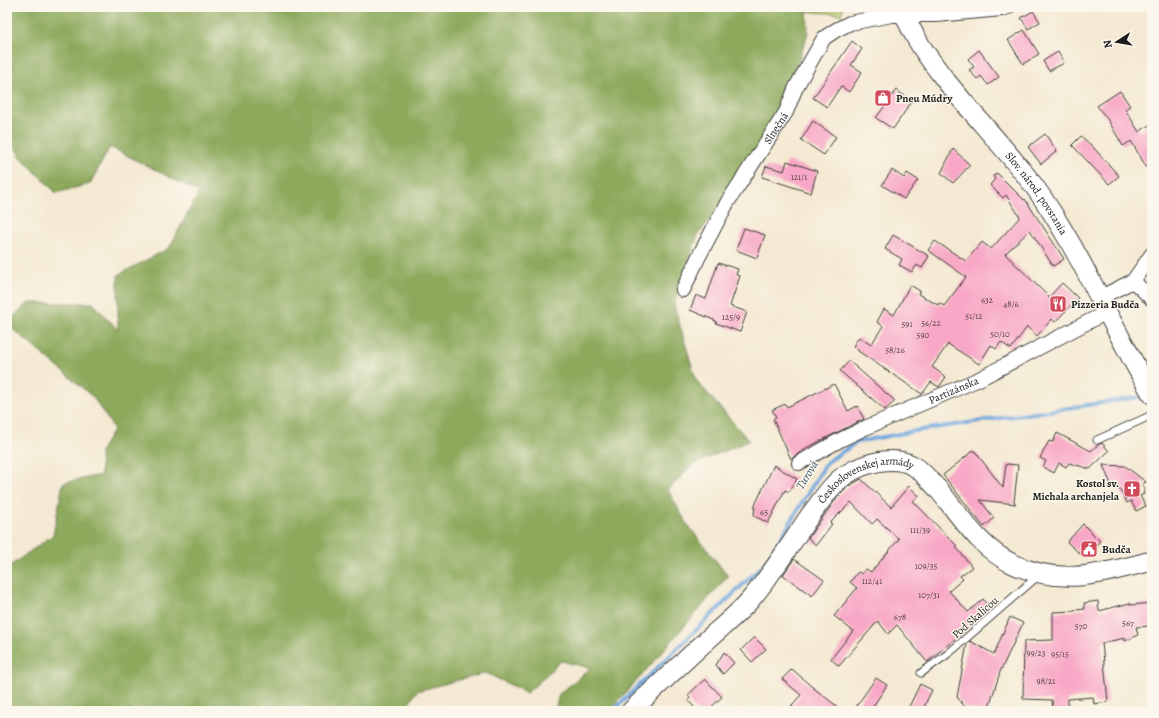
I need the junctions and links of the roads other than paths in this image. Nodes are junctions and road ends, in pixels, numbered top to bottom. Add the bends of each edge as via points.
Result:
1 (1008, 7) edge
2 (903, 11) edge
3 (1152, 254) edge
4 (1132, 281) junction
5 (683, 290) dead end
6 (1152, 299) edge
7 (1103, 305) junction
8 (1149, 390) edge
9 (1152, 414) edge
10 (1097, 440) dead end
11 (799, 463) dead end
12 (1152, 561) edge
13 (1040, 574) junction
14 (921, 673) dead end
15 (631, 711) edge

1 - 2 street, Slnečná via 936,15
2 - 5 street, Slnečná via 850,23 824,38 796,86 786,112 727,203
2 - 7 street, Slov. národ. povstania via 920,45 939,72 1034,187 1068,240
3 - 4 street
4 - 6 street
4 - 7 street, Partizánska
7 - 8 street, Slov. národ. povstania
7 - 11 street, Partizánska via 979,379 864,428
9 - 10 lane
12 - 13 street, Československej armády via 1085,576
13 - 14 lane, Pod Skalicou via 949,653
13 - 15 street, Československej armády via 1012,563 985,546 925,475 913,465 901,460 875,462 845,475 827,493 766,580 748,601

